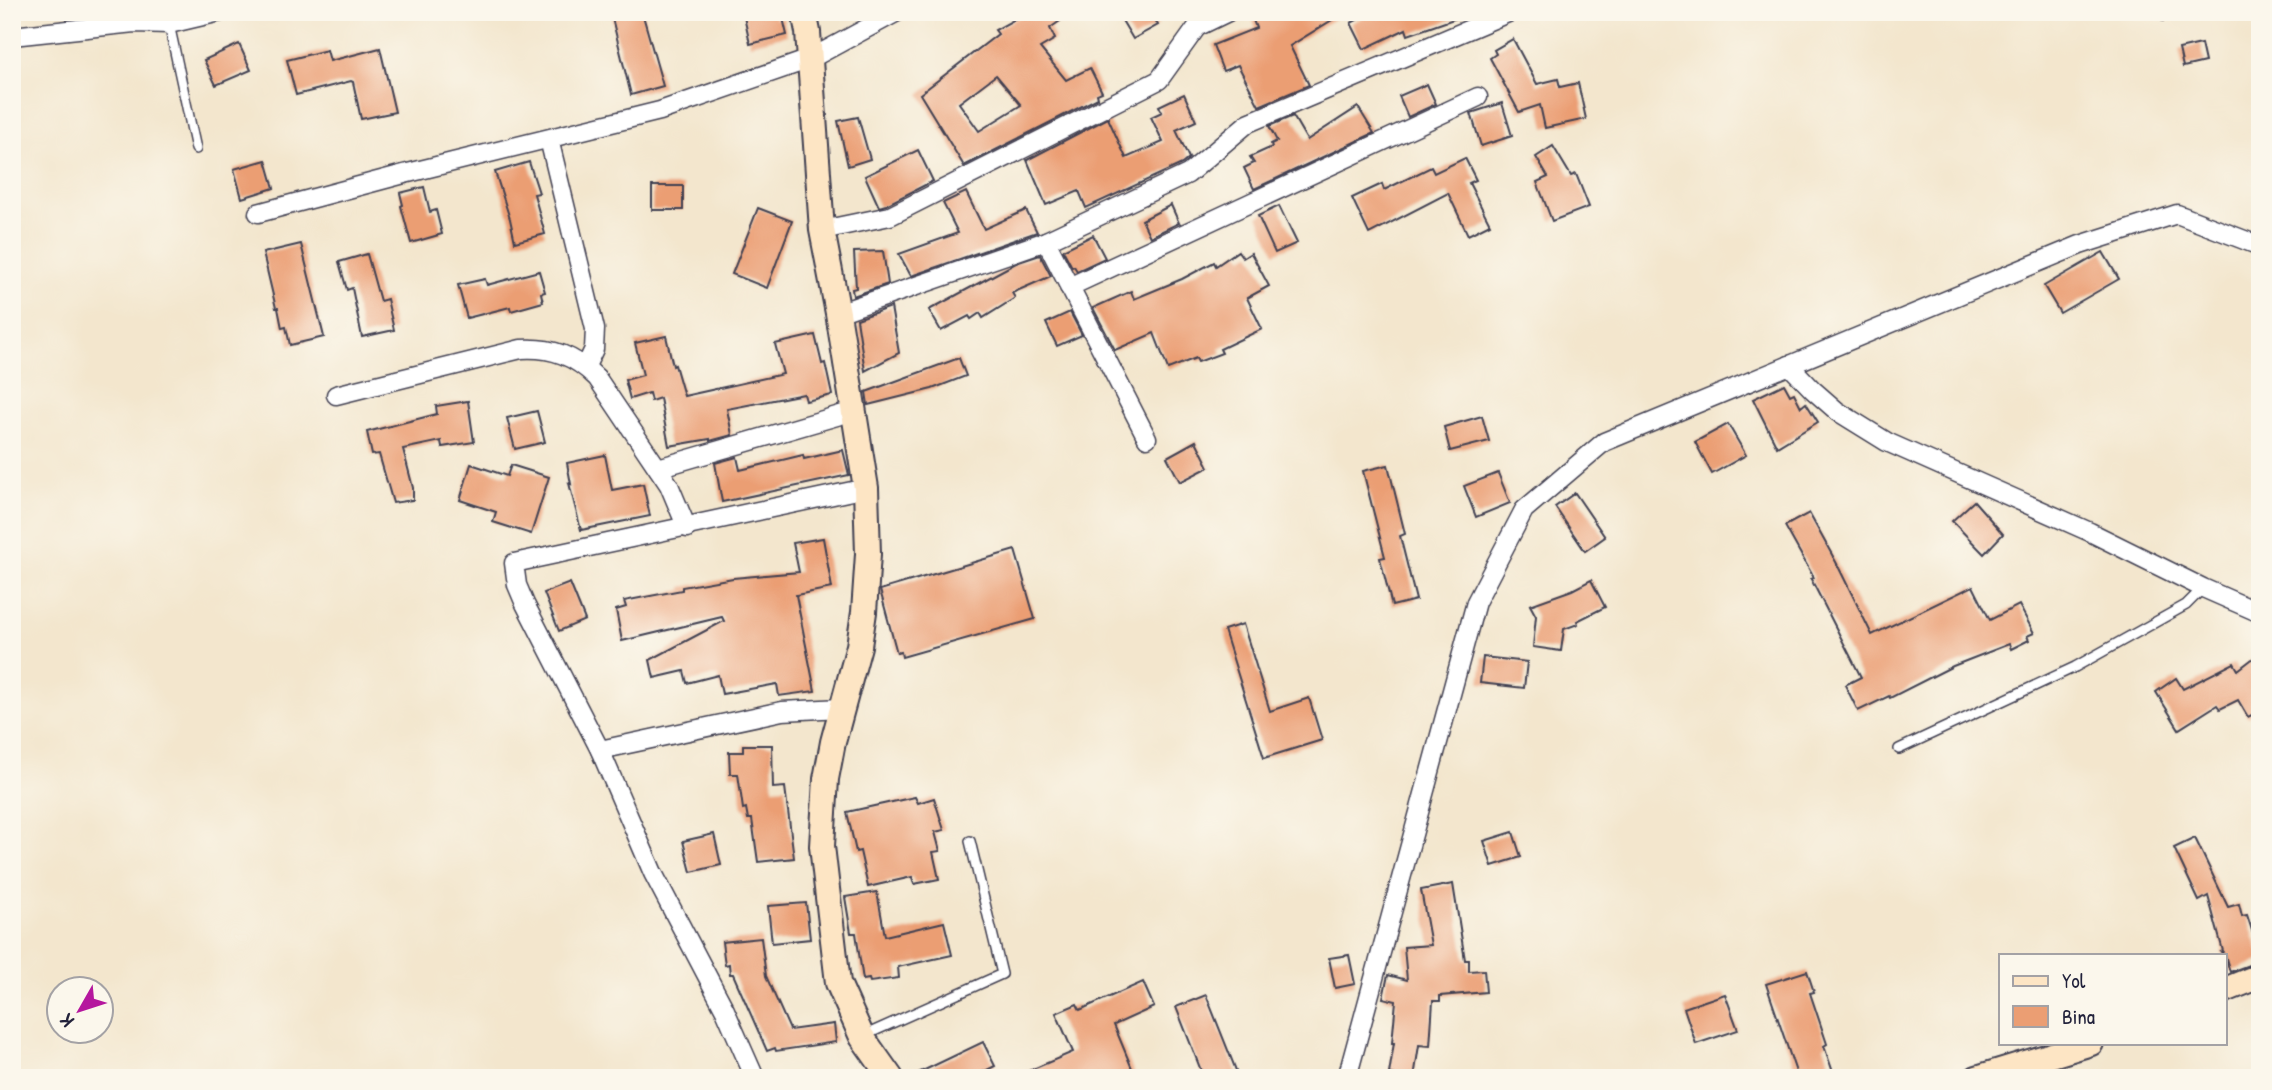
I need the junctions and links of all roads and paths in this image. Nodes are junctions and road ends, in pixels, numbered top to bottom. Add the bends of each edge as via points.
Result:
1 (220, 12) edge
2 (804, 12) edge
3 (897, 12) edge
4 (1228, 12) edge
5 (1510, 12) edge
6 (2183, 12) edge
7 (2164, 16) dead end
8 (169, 24) junction
9 (12, 36) edge
10 (810, 59) junction
11 (1478, 97) dead end
12 (549, 139) junction
13 (196, 149) dead end
14 (257, 213) dead end
15 (822, 230) junction
16 (1046, 241) junction
17 (2260, 246) edge
18 (1069, 287) junction
19 (838, 313) junction
20 (1789, 365) junction
21 (586, 366) junction
22 (336, 395) dead end
23 (854, 411) junction
24 (1147, 438) dead end
25 (658, 468) junction
26 (866, 488) junction
27 (687, 528) junction
28 (2203, 588) junction
29 (2260, 613) edge
30 (842, 708) junction
31 (1899, 749) dead end
32 (600, 750) junction
33 (970, 841) dead end
34 (2260, 976) edge
35 (2226, 990) edge
36 (862, 1037) junction
37 (2088, 1044) edge
38 (755, 1078) edge
39 (891, 1078) edge
40 (1348, 1078) edge
41 (1977, 1078) edge

1 - 8 street
2 - 10 street
3 - 10 street
4 - 15 street via 1197,27 1160,80 891,216
5 - 16 street via 1248,123 1188,174
6 - 7 lane
8 - 9 street via 134,23
8 - 13 lane
10 - 12 street via 660,111
10 - 15 street
11 - 18 street
12 - 14 street
12 - 21 street via 595,329 594,349
15 - 19 street
16 - 18 street
16 - 19 street
17 - 20 street via 2177,214 2080,245
18 - 24 street
19 - 23 street
20 - 28 street via 1837,411 1887,442
20 - 40 street via 1604,442 1524,510 1476,602
21 - 22 street via 554,350 521,349
21 - 25 street
23 - 25 street
23 - 26 street
25 - 27 street
26 - 27 street
26 - 30 street via 864,612
27 - 32 street via 514,563 525,604
28 - 29 street
28 - 31 lane via 2186,605 2076,667
30 - 32 street via 782,711
30 - 36 street via 826,779 822,846 838,983
32 - 38 street via 653,873
33 - 36 lane via 1002,974
34 - 35 street
36 - 39 street
37 - 41 street

